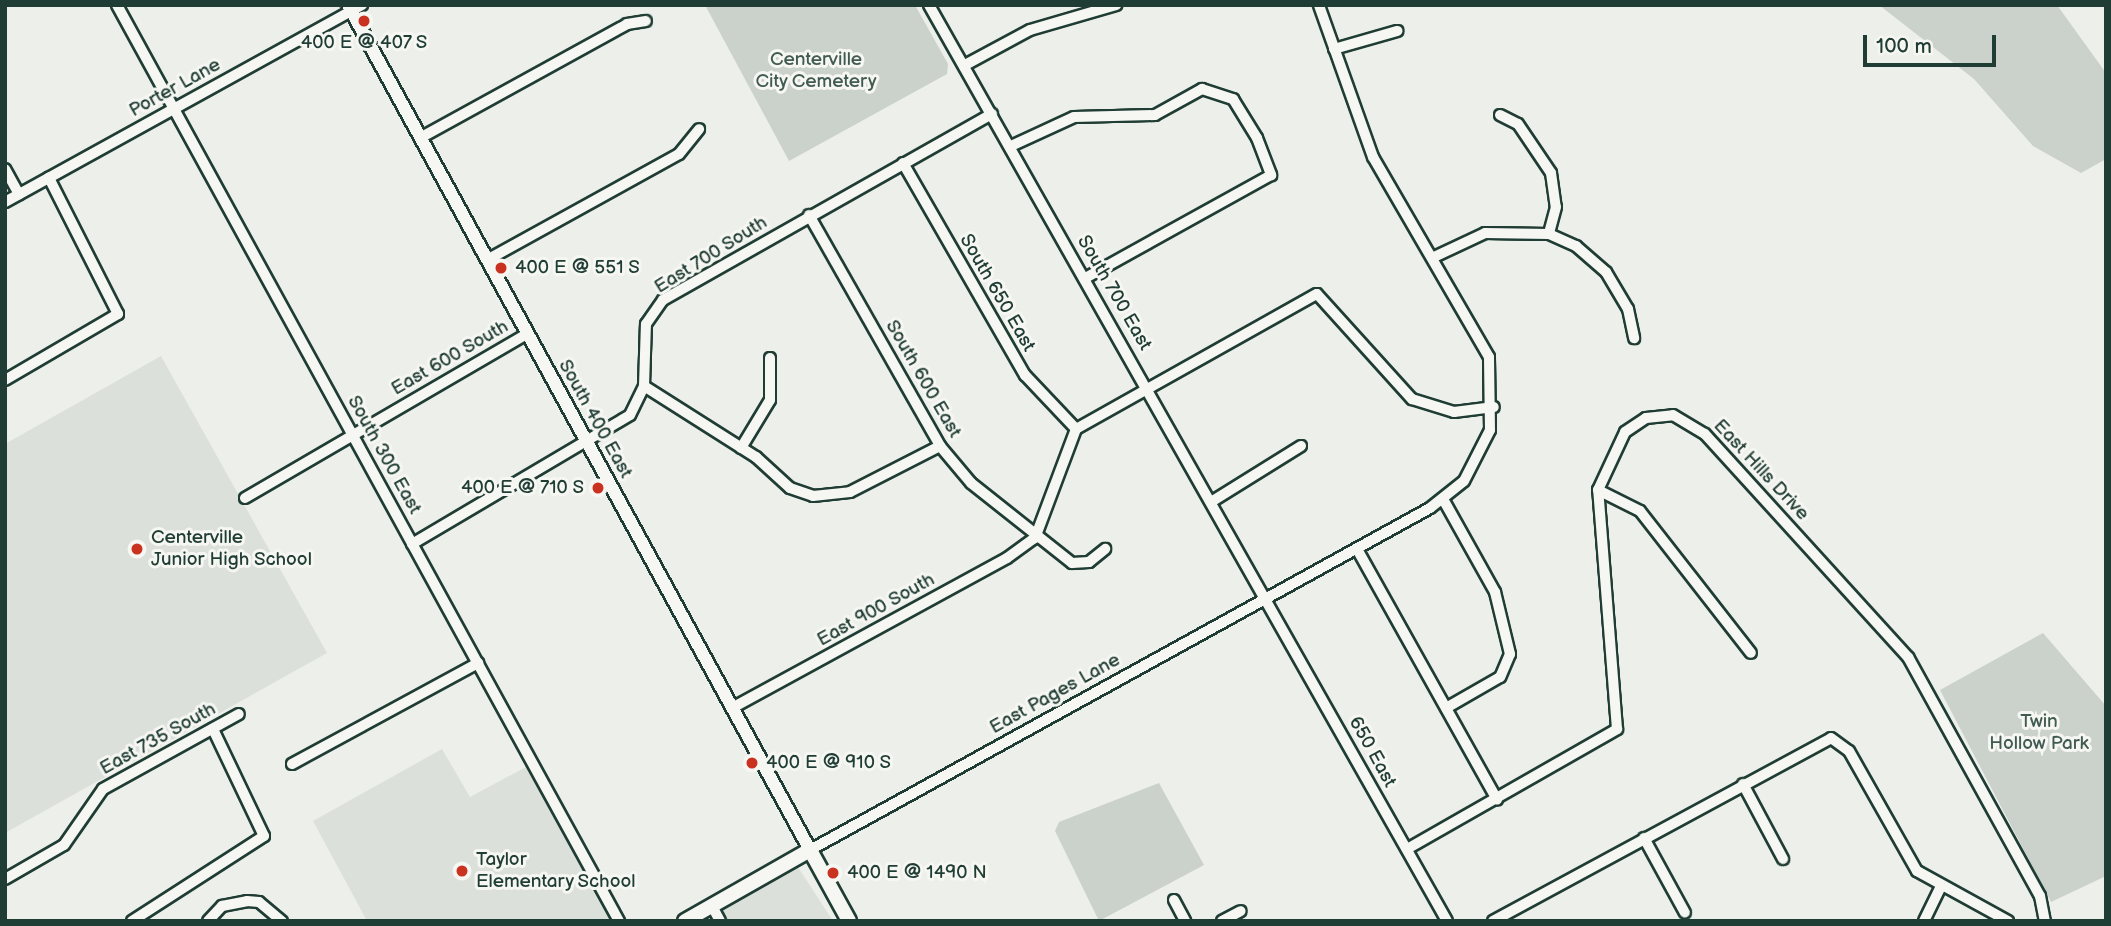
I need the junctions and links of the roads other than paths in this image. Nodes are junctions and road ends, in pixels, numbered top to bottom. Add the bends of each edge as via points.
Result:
1 (117, 5) edge
2 (929, 5) edge
3 (1116, 5) edge
4 (1318, 5) edge
5 (354, 7) edge
6 (646, 21) dead end
7 (1397, 31) dead end
8 (1334, 49) junction
9 (965, 65) junction
10 (174, 109) junction
11 (992, 114) junction
12 (1500, 115) dead end
13 (699, 129) dead end
14 (420, 138) junction
15 (1011, 146) junction
16 (902, 163) junction
17 (5, 169) edge
18 (49, 178) junction
19 (19, 194) junction
20 (5, 202) edge
21 (809, 215) junction
22 (1549, 234) junction
23 (1434, 257) junction
24 (486, 260) junction
25 (1085, 278) junction
26 (527, 334) junction
27 (1634, 338) dead end
28 (770, 358) dead end
29 (5, 380) edge
30 (644, 386) junction
31 (1147, 386) junction
32 (1494, 407) junction
33 (1076, 429) junction
34 (352, 433) junction
35 (587, 444) junction
36 (940, 446) junction
37 (1301, 446) dead end
38 (741, 448) junction
39 (1598, 490) junction
40 (245, 498) dead end
41 (1443, 499) junction
42 (1211, 502) junction
43 (1035, 538) junction
44 (412, 544) junction
45 (1105, 549) dead end
46 (1357, 549) junction
47 (1266, 600) junction
48 (1751, 653) dead end
49 (478, 663) junction
50 (732, 708) junction
51 (1446, 708) junction
52 (239, 715) dead end
53 (212, 729) junction
54 (292, 764) dead end
55 (1742, 784) junction
56 (1497, 799) junction
57 (1644, 838) junction
58 (1407, 849) junction
59 (810, 850) junction
60 (1783, 859) dead end
61 (5, 878) edge
62 (1940, 888) junction
63 (1174, 900) dead end
64 (712, 906) junction
65 (1241, 911) dead end
66 (1685, 913) dead end
67 (132, 921) edge
68 (208, 921) edge
69 (282, 921) edge
70 (619, 921) edge
71 (685, 921) edge
72 (720, 921) edge
73 (849, 921) edge
74 (1185, 921) edge
75 (1222, 921) edge
76 (1447, 921) edge
77 (1493, 921) edge
78 (1924, 921) edge
79 (2008, 921) edge
80 (2045, 921) edge

1 - 10 street, South 300 East
2 - 9 street, South 700 East
3 - 9 street via 1030,30
4 - 8 street
5 - 10 street, Porter Lane
5 - 14 street, South 400 East
6 - 14 street via 627,24
7 - 8 street
8 - 23 street via 1373,158
9 - 11 street, South 700 East
10 - 18 street, Porter Lane
10 - 34 street, South 300 East
11 - 15 street, South 700 East
11 - 16 street, East 700 South
12 - 22 street via 1518,124 1551,173 1556,207
13 - 24 street via 679,154
14 - 24 street, South 400 East
15 - 25 street, South 700 East
15 - 25 street via 1055,122 1140,119 1202,89 1233,99 1271,175
16 - 21 street, East 700 South
16 - 33 street, South 650 East via 1024,375
17 - 19 street
18 - 19 street, Porter Lane
18 - 29 street via 118,314
19 - 20 street, Porter Lane
21 - 30 street, East 700 South via 663,300 646,324
21 - 36 street, South 600 East
22 - 23 street via 1485,233
22 - 27 street via 1576,246 1606,272 1628,309
23 - 32 street via 1480,332
24 - 26 street, South 400 East
25 - 31 street, South 700 East
26 - 34 street, East 600 South
26 - 35 street, South 400 East
28 - 38 street via 770,400
30 - 35 street, East 700 South via 630,415
30 - 38 street
31 - 32 street via 1317,294 1412,399 1454,412
31 - 33 street
31 - 42 street, South 700 East
32 - 41 street, East Pages Lane via 1464,481
33 - 43 street
34 - 40 street, East 600 South
34 - 44 street, South 300 East
35 - 44 street, East 700 South
35 - 50 street, South 400 East
36 - 38 street via 850,492 813,495 790,488
36 - 43 street, South 600 East
37 - 42 street
39 - 48 street via 1640,511
39 - 56 street, East Hills Drive via 1617,729
39 - 80 street, East Hills Drive via 1615,445 1636,422 1673,415 1699,429 1914,665 2040,896
41 - 46 street, East Pages Lane
41 - 51 street via 1495,592 1510,660 1500,677
42 - 47 street, South 700 East
43 - 45 street, South 600 East via 1072,563 1089,562
43 - 50 street, East 900 South
44 - 49 street, South 300 East
46 - 47 street, East Pages Lane
46 - 51 street
47 - 58 street, 650 East
47 - 59 street, East Pages Lane
49 - 54 street
49 - 70 street, South 300 East
50 - 59 street, South 400 East
51 - 56 street
52 - 53 street, East 735 South
53 - 61 street, East 735 South via 103,789 64,845
53 - 67 street via 262,825 256,844
55 - 57 street
55 - 60 street
55 - 62 street via 1837,739 1913,867
56 - 58 street, East Hills Drive
57 - 66 street
57 - 77 street
58 - 76 street, 650 East
59 - 64 main road, East Pages Lane
59 - 73 main road
62 - 78 street
62 - 79 street
63 - 74 street
64 - 71 main road, East Pages Lane
64 - 72 street
65 - 75 street
68 - 69 street via 236,901 260,902

